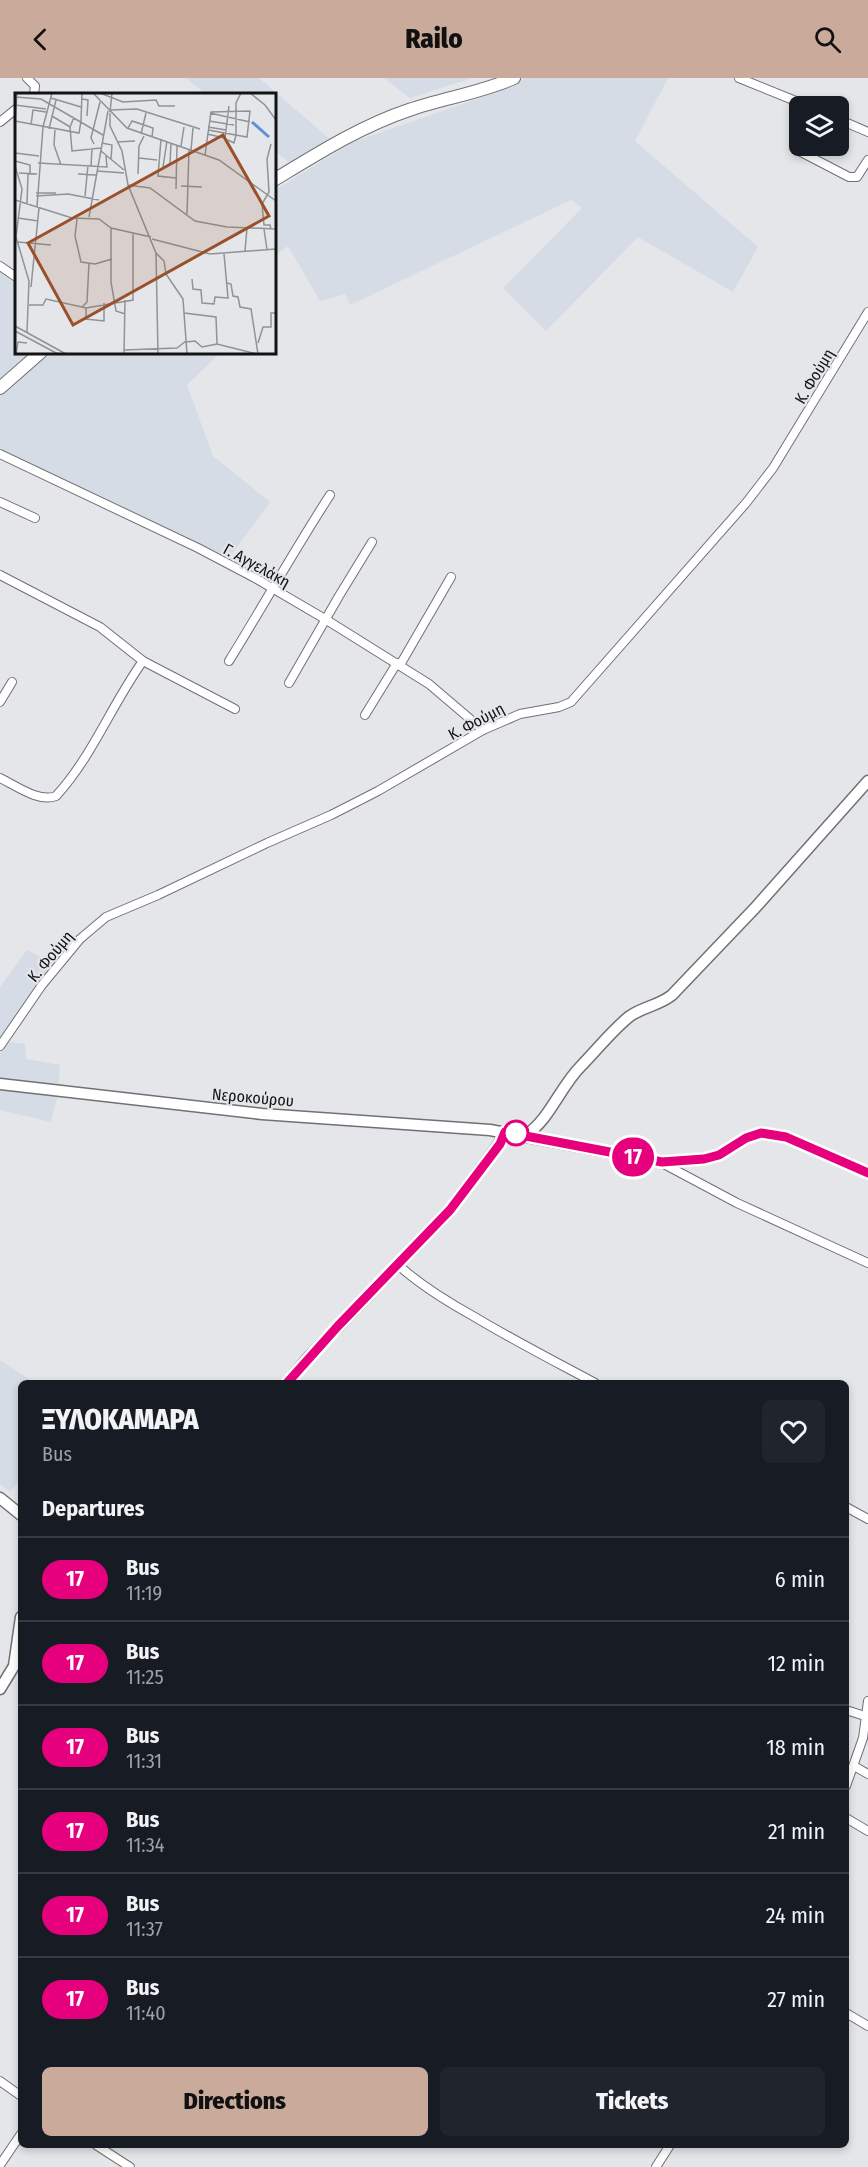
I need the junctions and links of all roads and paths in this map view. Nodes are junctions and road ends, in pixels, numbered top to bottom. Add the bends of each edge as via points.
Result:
1 (27, 78) edge
2 (514, 78) edge
3 (739, 78) edge
4 (34, 93) edge
5 (789, 98) edge
6 (15, 110) edge
7 (0, 122) edge
8 (849, 124) edge
9 (868, 132) edge
10 (809, 156) edge
11 (868, 160) edge
12 (276, 179) edge
13 (0, 266) edge
14 (15, 276) edge
15 (868, 312) edge
16 (38, 354) edge
17 (0, 388) edge
18 (0, 454) edge
19 (330, 495) dead end
20 (0, 502) edge
21 (35, 518) dead end
22 (372, 542) dead end
23 (0, 575) edge
24 (451, 577) dead end
25 (274, 589) junction
26 (325, 619) junction
27 (143, 661) junction
28 (229, 661) dead end
29 (398, 664) junction
30 (12, 682) dead end
31 (289, 683) dead end
32 (0, 702) edge
33 (235, 710) dead end
34 (365, 716) dead end
35 (483, 730) junction
36 (0, 778) edge
37 (868, 781) edge
38 (0, 1046) edge
39 (0, 1084) edge
40 (505, 1132) junction
41 (526, 1135) junction
42 (662, 1162) junction
43 (868, 1173) edge
44 (868, 1263) edge
45 (397, 1264) junction
46 (290, 1380) edge
47 (589, 1380) edge
48 (0, 1498) edge
49 (849, 1509) edge
50 (18, 1513) edge
51 (868, 1519) edge
52 (18, 1654) edge
53 (0, 1689) edge
54 (868, 1701) edge
55 (849, 1711) edge
56 (867, 1717) edge
57 (854, 1767) junction
58 (868, 1774) edge
59 (849, 1779) edge
60 (849, 1820) edge
61 (868, 1831) edge
62 (849, 2015) edge
63 (868, 2026) edge
64 (0, 2081) edge
65 (18, 2094) edge
66 (18, 2138) edge
67 (101, 2148) edge
68 (668, 2148) edge
69 (0, 2165) edge
70 (130, 2167) edge
71 (656, 2167) edge

1 - 4 street via 35,86
2 - 12 main road via 384,120
3 - 5 street
6 - 7 street
8 - 9 street
10 - 11 street via 849,177 857,177
13 - 14 street
15 - 35 street, Κ. Φούμη via 773,468 571,702 519,714
16 - 17 main road
18 - 25 street, Γ. Αγγελάκη via 198,548
19 - 25 street
20 - 21 street
22 - 26 street
23 - 27 street via 100,627
24 - 29 street
25 - 26 street, Γ. Αγγελάκη
25 - 28 street
26 - 29 street, Γ. Αγγελάκη
26 - 31 street
27 - 33 street
27 - 36 street via 60,791 50,798 40,797
29 - 34 street
29 - 35 street, Γ. Αγγελάκη via 429,684
30 - 32 street
35 - 38 street, Κ. Φούμη via 378,792 106,916 80,939 42,985
37 - 41 main road via 672,995 630,1017 578,1069 537,1127
39 - 40 main road, Νεροκούρου via 262,1114
40 - 41 main road, Νεροκούρου
40 - 45 main road via 450,1210
41 - 42 main road, Νεροκούρου
42 - 43 main road, Νεροκούρου via 712,1157 761,1133 786,1137
42 - 44 street via 737,1203
45 - 46 main road
45 - 47 street via 453,1305
48 - 50 main road
49 - 51 street
52 - 53 main road
54 - 56 street
55 - 56 street
56 - 57 street
57 - 58 street
57 - 59 street
60 - 61 street
62 - 63 street
64 - 65 street
66 - 69 street
67 - 70 street
68 - 71 street

